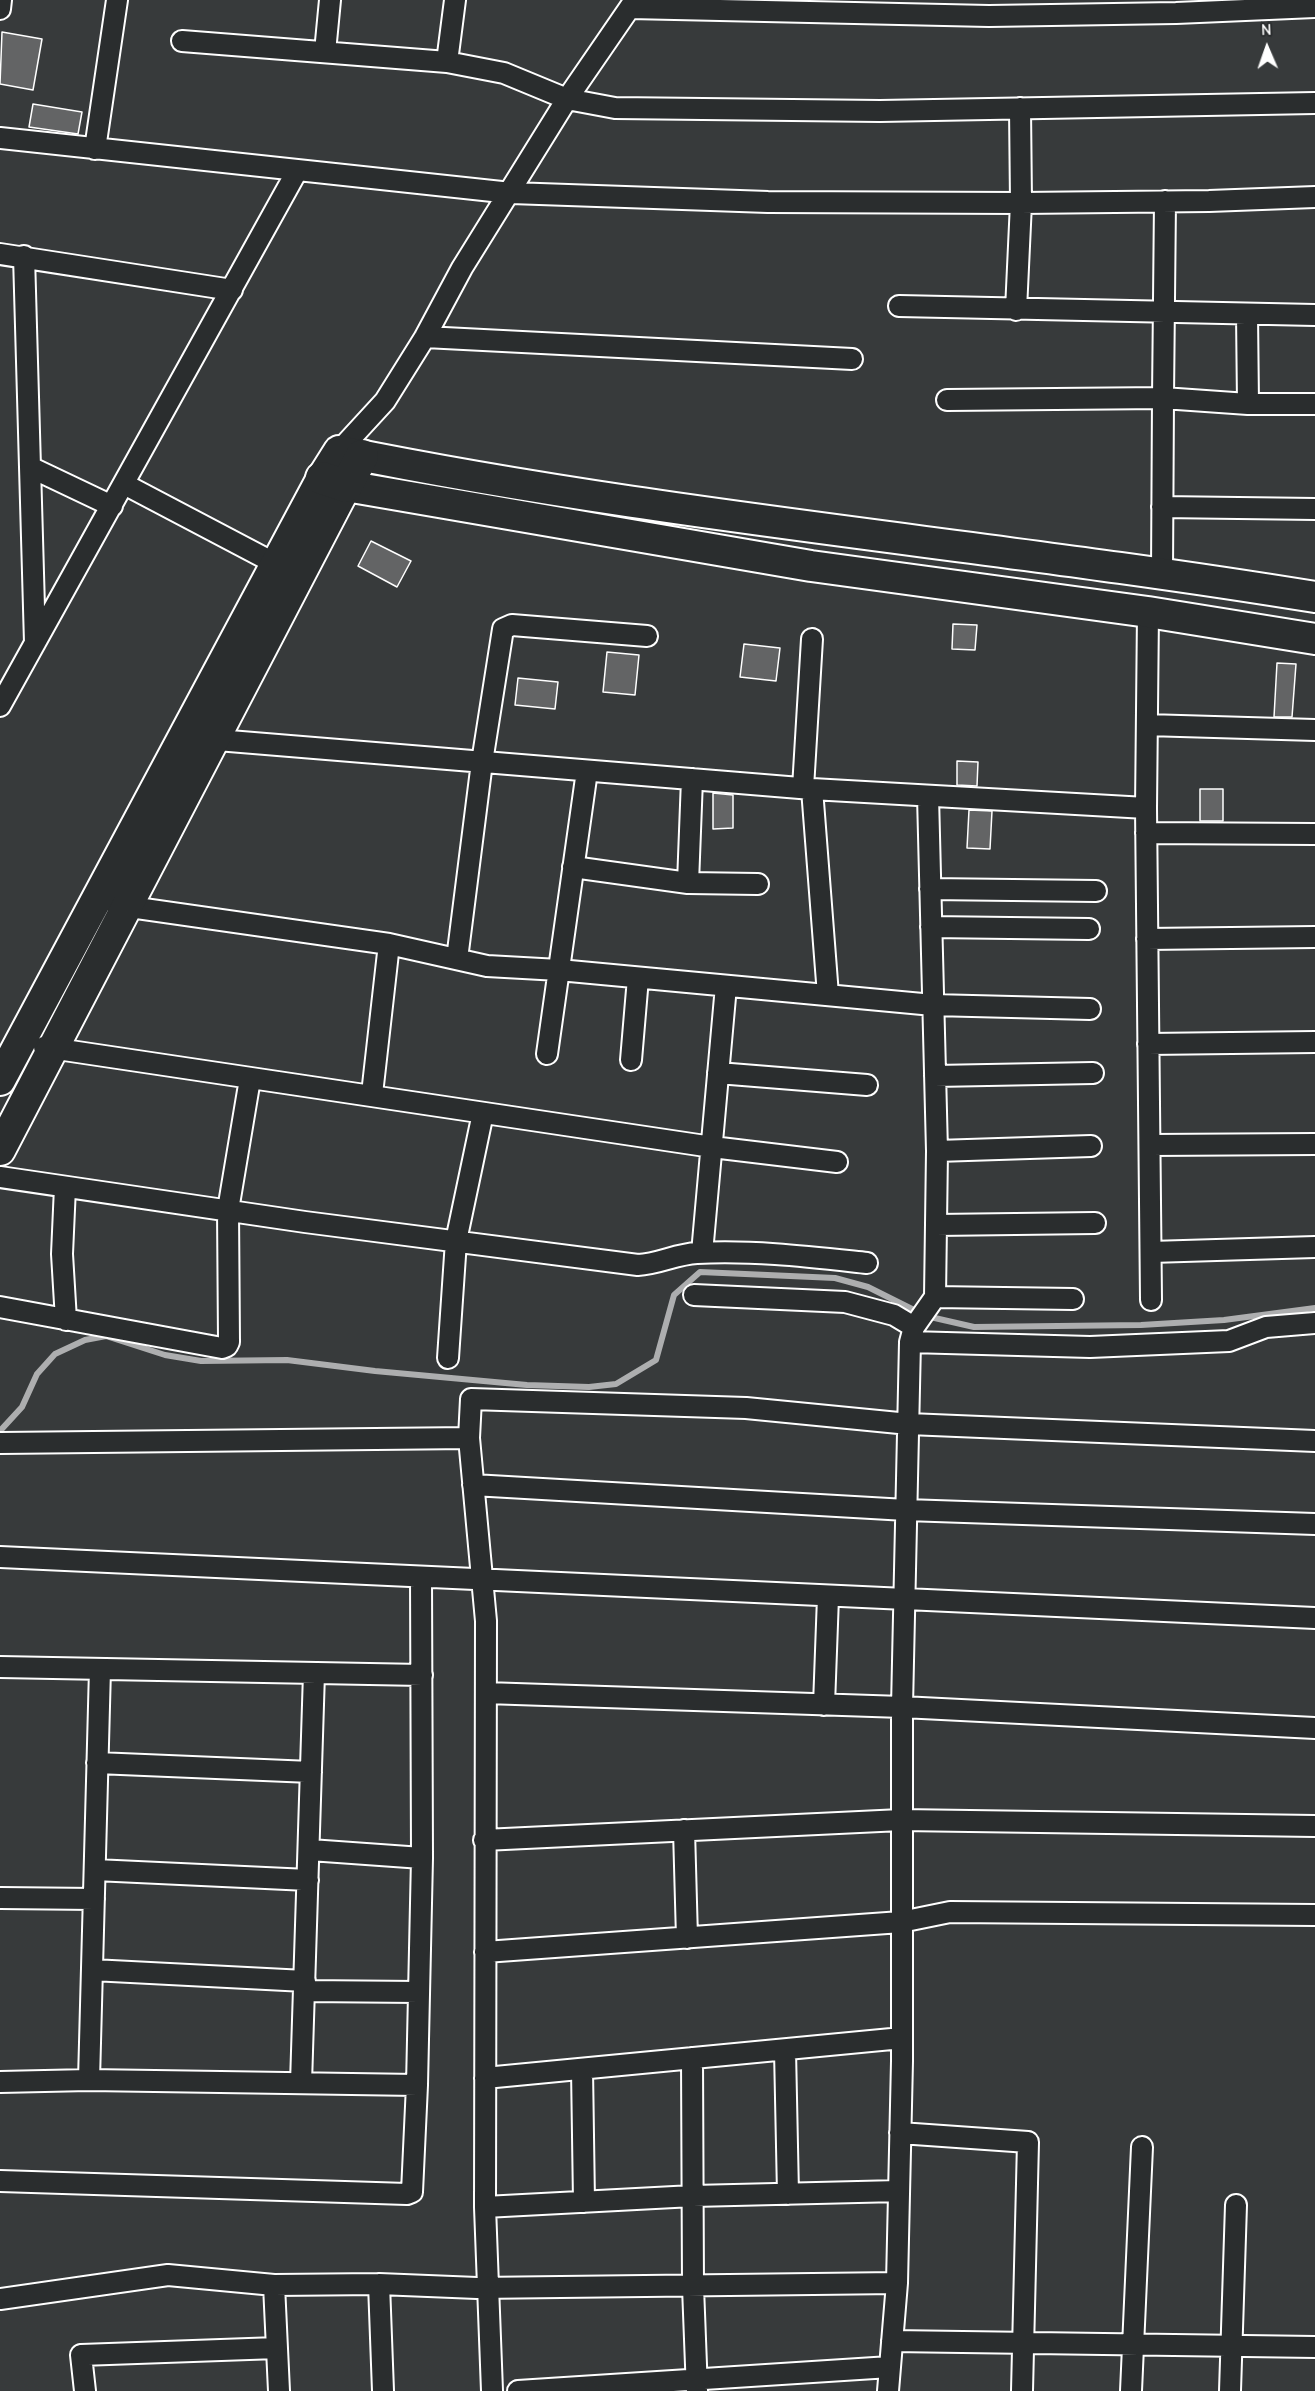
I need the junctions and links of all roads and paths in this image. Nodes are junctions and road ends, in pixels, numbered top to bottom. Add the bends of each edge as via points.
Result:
1 (1, 0) edge
2 (117, 0) edge
3 (330, 0) edge
4 (455, 0) edge
5 (633, 4) edge
6 (1315, 8) edge
7 (0, 9) edge
8 (182, 41) dead end
9 (325, 52) junction
10 (447, 62) junction
11 (567, 99) junction
12 (1315, 103) edge
13 (1020, 108) junction
14 (0, 138) edge
15 (94, 148) junction
16 (297, 171) junction
17 (511, 194) junction
18 (1315, 197) edge
19 (1165, 201) junction
20 (1021, 203) junction
21 (0, 254) edge
22 (24, 256) junction
23 (232, 290) junction
24 (899, 306) dead end
25 (1016, 310) junction
26 (1164, 313) junction
27 (1247, 314) junction
28 (1315, 315) edge
29 (425, 337) junction
30 (852, 359) dead end
31 (1163, 398) junction
32 (947, 400) dead end
33 (1248, 404) junction
34 (1315, 404) edge
35 (350, 454) junction
36 (30, 467) junction
37 (334, 482) junction
38 (124, 484) junction
39 (112, 506) junction
40 (1162, 507) junction
41 (1315, 510) edge
42 (276, 564) junction
43 (1162, 572) junction
44 (1315, 597) edge
45 (1148, 612) junction
46 (647, 636) dead end
47 (812, 639) dead end
48 (1315, 639) edge
49 (35, 644) junction
50 (0, 706) edge
51 (1147, 725) junction
52 (1315, 730) edge
53 (184, 736) junction
54 (213, 741) junction
55 (482, 762) junction
56 (587, 771) junction
57 (692, 779) junction
58 (808, 788) junction
59 (928, 796) junction
60 (1146, 808) junction
61 (1146, 833) junction
62 (1315, 834) edge
63 (573, 867) junction
64 (688, 884) junction
65 (758, 884) dead end
66 (930, 889) junction
67 (1096, 891) dead end
68 (96, 900) junction
69 (126, 908) junction
70 (931, 927) junction
71 (1089, 929) dead end
72 (1315, 937) edge
73 (1148, 939) junction
74 (389, 944) junction
75 (457, 959) junction
76 (559, 970) junction
77 (638, 978) junction
78 (726, 986) junction
79 (828, 995) junction
80 (933, 1005) junction
81 (1090, 1009) dead end
82 (21, 1040) junction
83 (1315, 1042) edge
84 (1148, 1044) junction
85 (52, 1050) junction
86 (547, 1054) dead end
87 (631, 1060) dead end
88 (718, 1073) junction
89 (1093, 1073) dead end
90 (935, 1076) junction
91 (250, 1079) junction
92 (0, 1080) edge
93 (867, 1085) dead end
94 (372, 1094) junction
95 (483, 1113) junction
96 (1315, 1144) edge
97 (1149, 1145) junction
98 (1091, 1146) dead end
99 (712, 1147) junction
100 (0, 1150) edge
101 (937, 1151) junction
102 (837, 1162) dead end
103 (0, 1177) edge
104 (65, 1187) junction
105 (228, 1210) junction
106 (1095, 1223) dead end
107 (936, 1225) junction
108 (456, 1241) junction
109 (1315, 1247) edge
110 (1150, 1252) junction
111 (702, 1253) junction
112 (867, 1263) dead end
113 (694, 1294) dead end
114 (1073, 1299) dead end
115 (1151, 1300) dead end
116 (0, 1307) edge
117 (921, 1318) junction
118 (66, 1320) junction
119 (1315, 1323) edge
120 (448, 1358) dead end
121 (909, 1424) junction
122 (469, 1438) junction
123 (1315, 1441) edge
124 (0, 1443) edge
125 (473, 1485) junction
126 (906, 1510) junction
127 (1315, 1524) edge
128 (0, 1557) edge
129 (421, 1578) junction
130 (482, 1580) junction
131 (828, 1597) junction
132 (903, 1600) junction
133 (1315, 1618) edge
134 (0, 1667) edge
135 (100, 1669) junction
136 (314, 1673) junction
137 (422, 1675) junction
138 (486, 1693) junction
139 (824, 1705) junction
140 (902, 1707) junction
141 (1315, 1728) edge
142 (97, 1763) junction
143 (311, 1772) junction
144 (901, 1820) junction
145 (1315, 1826) edge
146 (684, 1830) junction
147 (484, 1840) junction
148 (310, 1850) junction
149 (422, 1858) junction
150 (94, 1870) junction
151 (308, 1880) junction
152 (0, 1898) edge
153 (94, 1899) junction
154 (1315, 1916) edge
155 (902, 1923) junction
156 (687, 1938) junction
157 (485, 1952) junction
158 (92, 1970) junction
159 (304, 1986) junction
160 (419, 1992) junction
161 (902, 2038) junction
162 (785, 2050) junction
163 (692, 2058) junction
164 (582, 2069) junction
165 (485, 2078) junction
166 (89, 2080) junction
167 (0, 2082) edge
168 (302, 2083) junction
169 (417, 2085) junction
170 (900, 2133) junction
171 (1142, 2147) dead end
172 (0, 2181) edge
173 (899, 2191) junction
174 (788, 2194) junction
175 (693, 2196) junction
176 (584, 2202) junction
177 (1236, 2205) dead end
178 (485, 2207) junction
179 (897, 2283) junction
180 (379, 2284) junction
181 (274, 2285) junction
182 (693, 2287) junction
183 (487, 2288) junction
184 (0, 2299) edge
185 (892, 2341) junction
186 (1023, 2341) junction
187 (1134, 2344) junction
188 (1233, 2346) junction
189 (1315, 2347) edge
190 (277, 2348) junction
191 (890, 2367) junction
192 (697, 2384) edge
193 (85, 2391) edge
194 (279, 2391) edge
195 (383, 2391) edge
196 (492, 2391) edge
197 (518, 2391) edge
198 (888, 2391) edge
199 (1022, 2391) edge
200 (1131, 2391) edge
201 (1230, 2391) edge

1 - 7 street
2 - 15 street
3 - 9 street
4 - 10 street
5 - 6 street via 989,15
5 - 11 street
8 - 9 street
9 - 10 street
10 - 11 street via 504,73
11 - 13 street via 615,108
11 - 17 street
12 - 13 street
13 - 20 street
14 - 15 street
15 - 16 street
16 - 17 street
16 - 23 street
17 - 20 street via 768,202
17 - 29 street via 462,268
18 - 19 street
19 - 20 street
19 - 26 street
20 - 25 street
21 - 22 street
22 - 23 street
22 - 36 street
23 - 38 street
24 - 25 street
25 - 26 street
26 - 27 street
26 - 31 street
27 - 28 street
27 - 33 street
29 - 30 street
29 - 35 street
31 - 32 street
31 - 33 street
31 - 40 street
33 - 34 street
35 - 37 highway
35 - 43 main road via 561,492
36 - 39 street
36 - 49 street
37 - 42 main road
37 - 45 main road via 811,566
37 - 54 main road
38 - 39 street
38 - 42 street
39 - 49 street
40 - 41 street
40 - 43 street
42 - 53 main road
43 - 44 main road
45 - 48 main road
45 - 51 street
46 - 55 street via 507,626 503,629
47 - 58 street
49 - 50 street
51 - 52 street
51 - 60 street
53 - 54 street
53 - 68 main road
54 - 55 street
54 - 69 main road
55 - 56 street
55 - 75 street
56 - 57 street
56 - 63 street
57 - 58 street
57 - 64 street
58 - 59 street
58 - 79 street
59 - 60 street
59 - 66 street
60 - 61 street
61 - 62 street
61 - 73 street
63 - 64 street
63 - 76 street
64 - 65 street
66 - 67 street
66 - 70 street
68 - 69 street
68 - 82 main road
69 - 74 street
69 - 85 main road
70 - 71 street
70 - 80 street
72 - 73 street
73 - 84 street
74 - 75 street
74 - 94 street
75 - 76 street via 496,967
76 - 77 street
76 - 86 street
77 - 78 street
77 - 87 street
78 - 79 street
78 - 88 street
79 - 80 street
80 - 81 street
80 - 90 street
82 - 85 street
82 - 92 main road
83 - 84 street
84 - 97 street
85 - 91 street
85 - 100 main road
88 - 93 street
88 - 99 street
89 - 90 street
90 - 101 street
91 - 94 street
91 - 105 street
94 - 95 street
95 - 99 street
95 - 108 street
96 - 97 street
97 - 110 street
98 - 101 street
99 - 102 street
99 - 111 street
101 - 107 street
103 - 104 street
104 - 105 street
104 - 118 street via 62,1254
105 - 108 street
105 - 118 street via 227,1346
106 - 107 street
107 - 117 street
108 - 111 street via 638,1265
108 - 120 street
109 - 110 street
110 - 115 street
111 - 112 street via 775,1254
113 - 117 street via 845,1302
114 - 117 street
116 - 118 street
117 - 119 street via 1090,1347 1229,1341 1266,1327
117 - 121 street
121 - 122 street via 746,1408 475,1398 470,1403
121 - 123 street
121 - 126 street
122 - 124 street
122 - 125 street
125 - 126 street
125 - 130 street
126 - 127 street
126 - 132 street
128 - 129 street
129 - 130 street
129 - 137 street
130 - 131 street
130 - 138 street
131 - 132 street
131 - 139 street
132 - 133 street
132 - 140 street
134 - 135 street
135 - 136 street
135 - 142 street
136 - 137 street
136 - 143 street
137 - 149 street
138 - 139 street
138 - 147 street
139 - 140 street
140 - 141 street
140 - 144 street
142 - 143 street
142 - 150 street
143 - 148 street
144 - 145 street
144 - 146 street
144 - 155 street
146 - 147 street
146 - 156 street
147 - 157 street
148 - 149 street
148 - 151 street
149 - 160 street
150 - 151 street
150 - 153 street
151 - 159 street
152 - 153 street
153 - 158 street
154 - 155 street via 950,1912
155 - 156 street
155 - 161 street
156 - 157 street
157 - 165 street
158 - 159 street
158 - 166 street
159 - 160 street
159 - 168 street
160 - 169 street
161 - 162 street
161 - 170 street
162 - 163 street
162 - 174 street
163 - 164 street
163 - 175 street
164 - 165 street
164 - 176 street
165 - 178 street
166 - 167 street
166 - 168 street
168 - 169 street
169 - 172 street via 414,2187 407,2194
170 - 173 street
170 - 186 street via 1028,2142
171 - 187 street
173 - 174 street
173 - 179 street
174 - 175 street
175 - 176 street
175 - 182 street
176 - 178 street
177 - 188 street
178 - 183 street
179 - 182 street
179 - 185 street
180 - 181 street
180 - 183 street
180 - 195 street
181 - 184 street via 168,2275
181 - 190 street
182 - 183 street
182 - 192 street
183 - 196 street
185 - 186 street
185 - 191 street
186 - 187 street
186 - 199 street
187 - 188 street
187 - 200 street
188 - 189 street
188 - 201 street
190 - 193 street via 81,2355
190 - 194 street
191 - 192 street
191 - 198 street
192 - 197 street

